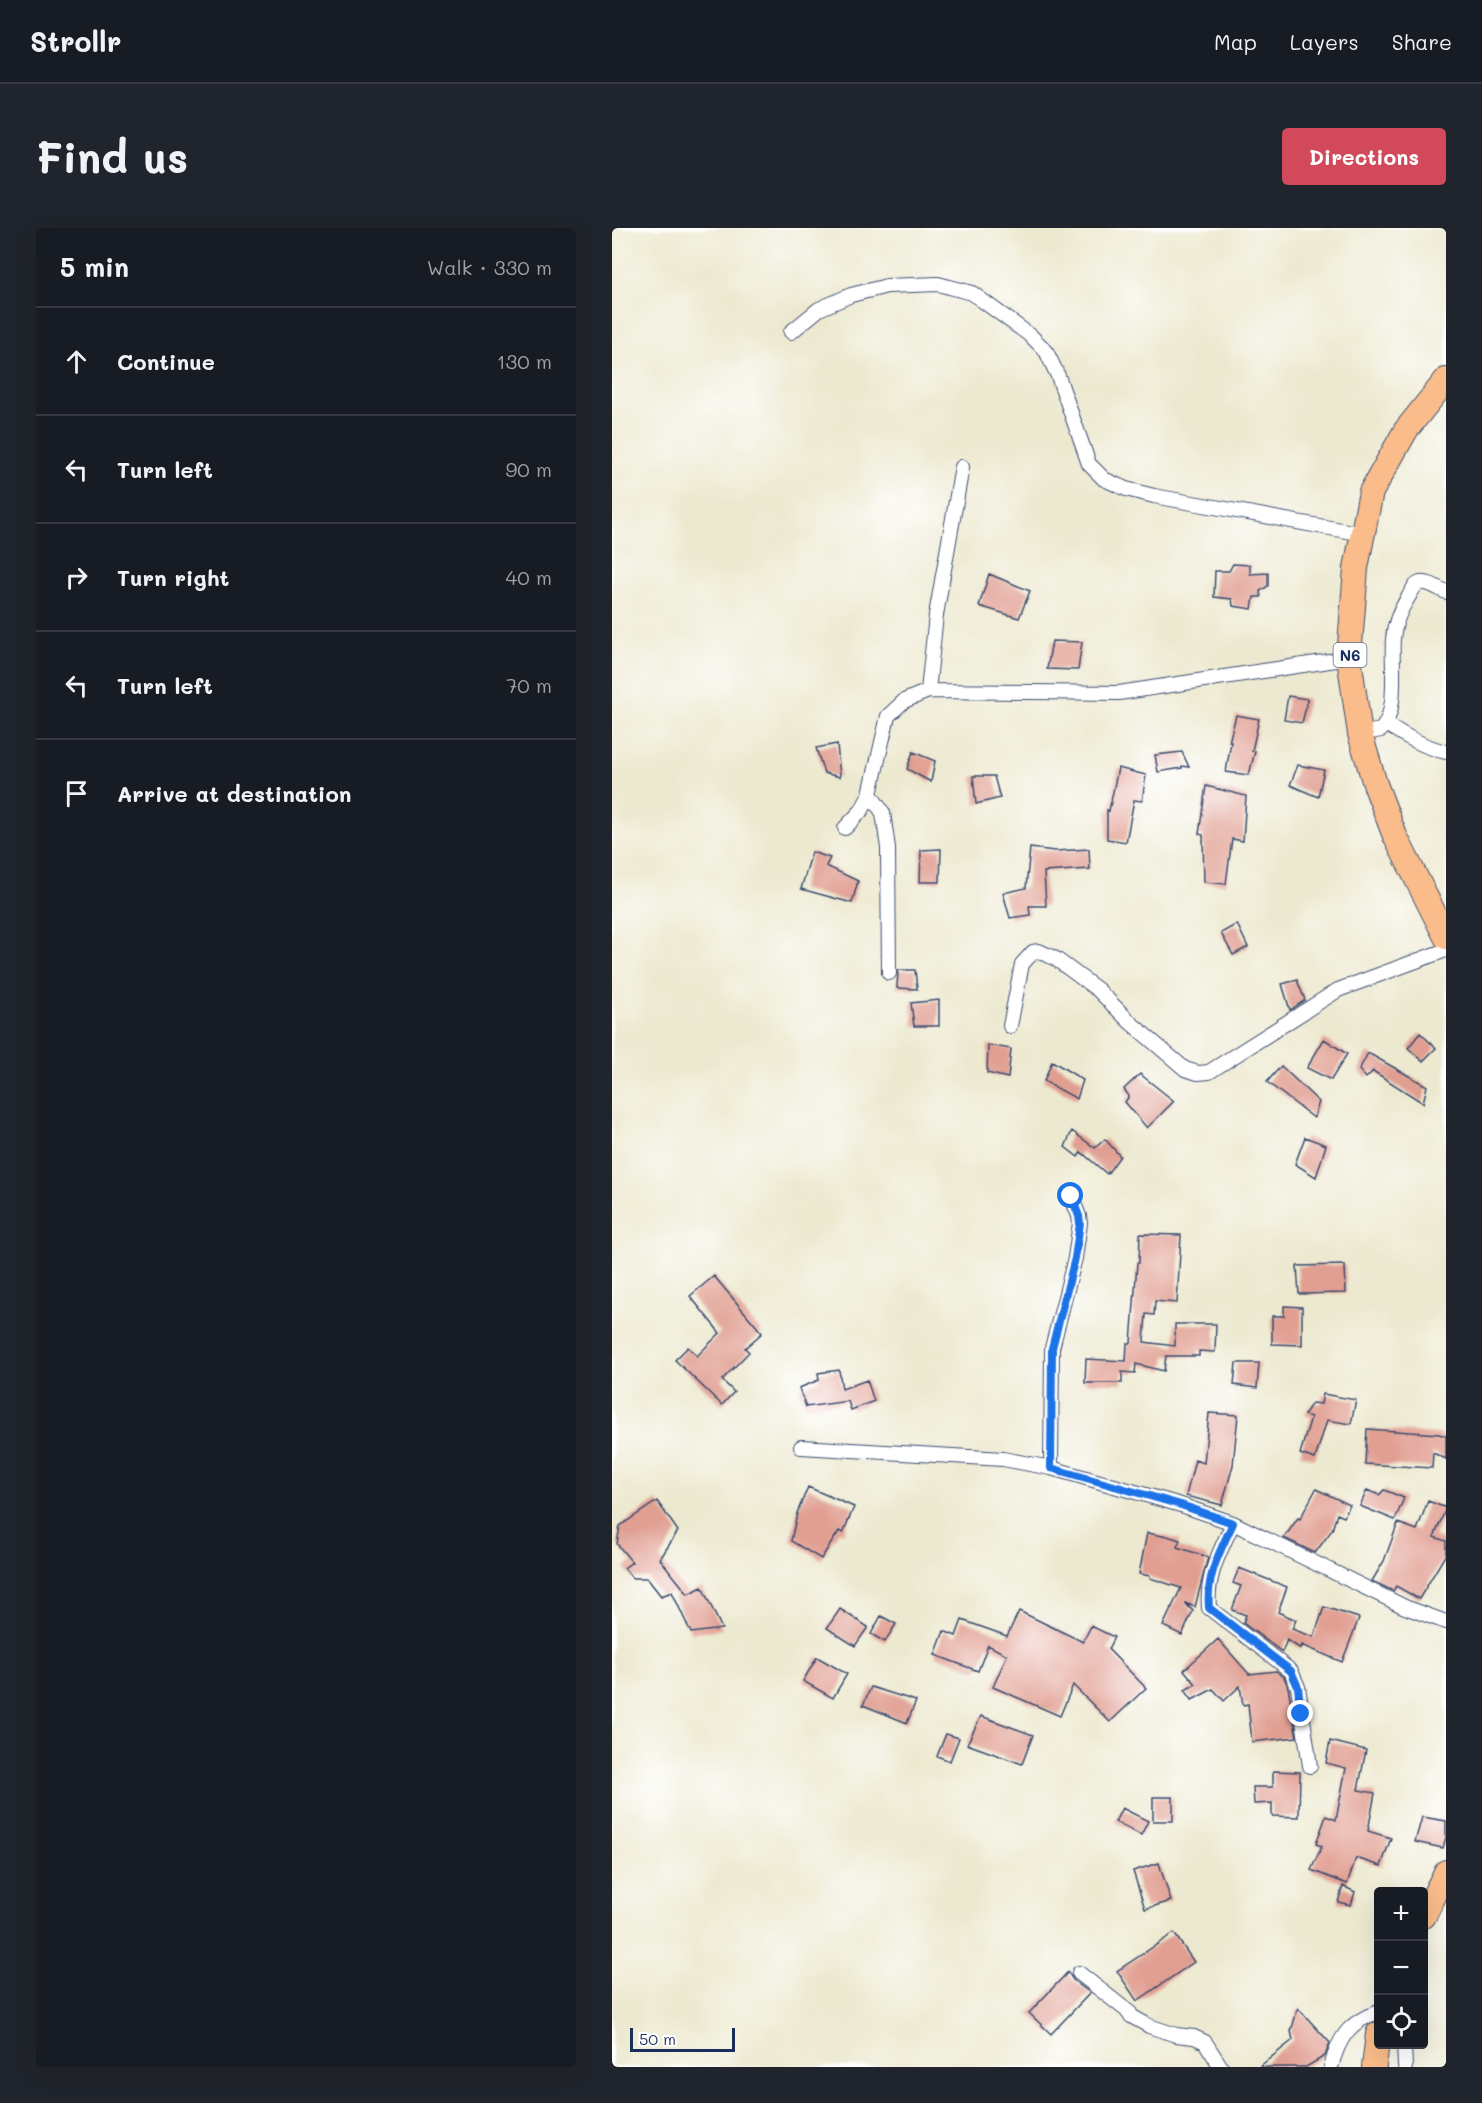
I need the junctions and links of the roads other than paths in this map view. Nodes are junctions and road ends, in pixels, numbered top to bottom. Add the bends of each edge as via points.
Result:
1 (791, 333) dead end
2 (1446, 380) edge
3 (962, 467) dead end
4 (1363, 534) junction
5 (1446, 592) edge
6 (1349, 658) junction
7 (928, 691) junction
8 (1386, 724) junction
9 (1360, 734) junction
10 (1446, 752) edge
11 (870, 794) junction
12 (844, 828) dead end
13 (1446, 937) edge
14 (1446, 950) edge
15 (889, 972) dead end
16 (1010, 1026) dead end
17 (1071, 1196) dead end
18 (801, 1447) dead end
19 (1051, 1468) junction
20 (1233, 1523) junction
21 (1446, 1622) edge
22 (1310, 1766) dead end
23 (1446, 1872) edge
24 (1428, 1908) edge
25 (1079, 1974) dead end
26 (1374, 2013) edge
27 (1376, 2049) edge
28 (1404, 2049) edge
29 (1221, 2067) edge
30 (1331, 2067) edge
31 (1374, 2067) edge
32 (1405, 2067) edge

1 - 4 street via 819,309 886,286 938,284 972,293 1046,351 1089,464 1104,479 1154,496
2 - 4 highway, N6 via 1406,430 1371,492
3 - 7 street via 936,615
4 - 6 highway, N6 via 1356,568
5 - 8 street via 1420,583 1398,614 1393,639 1392,705
6 - 7 street via 1119,693
6 - 9 highway, N6
7 - 11 street via 904,701 888,716
8 - 9 street via 1381,730
8 - 10 street via 1408,738
9 - 13 highway, N6 via 1395,836
11 - 12 street via 862,810
11 - 15 street via 883,813 888,848
14 - 16 street via 1338,990 1209,1072 1185,1070 1098,990 1039,951 1022,964
17 - 19 street via 1080,1223 1052,1348
18 - 19 street via 1003,1459
19 - 20 street
20 - 21 street via 1405,1607
20 - 22 street via 1210,1575 1209,1608 1291,1671 1298,1687
23 - 24 highway
25 - 29 street via 1149,2026 1205,2042
26 - 30 street via 1348,2029
27 - 31 highway
28 - 32 street

